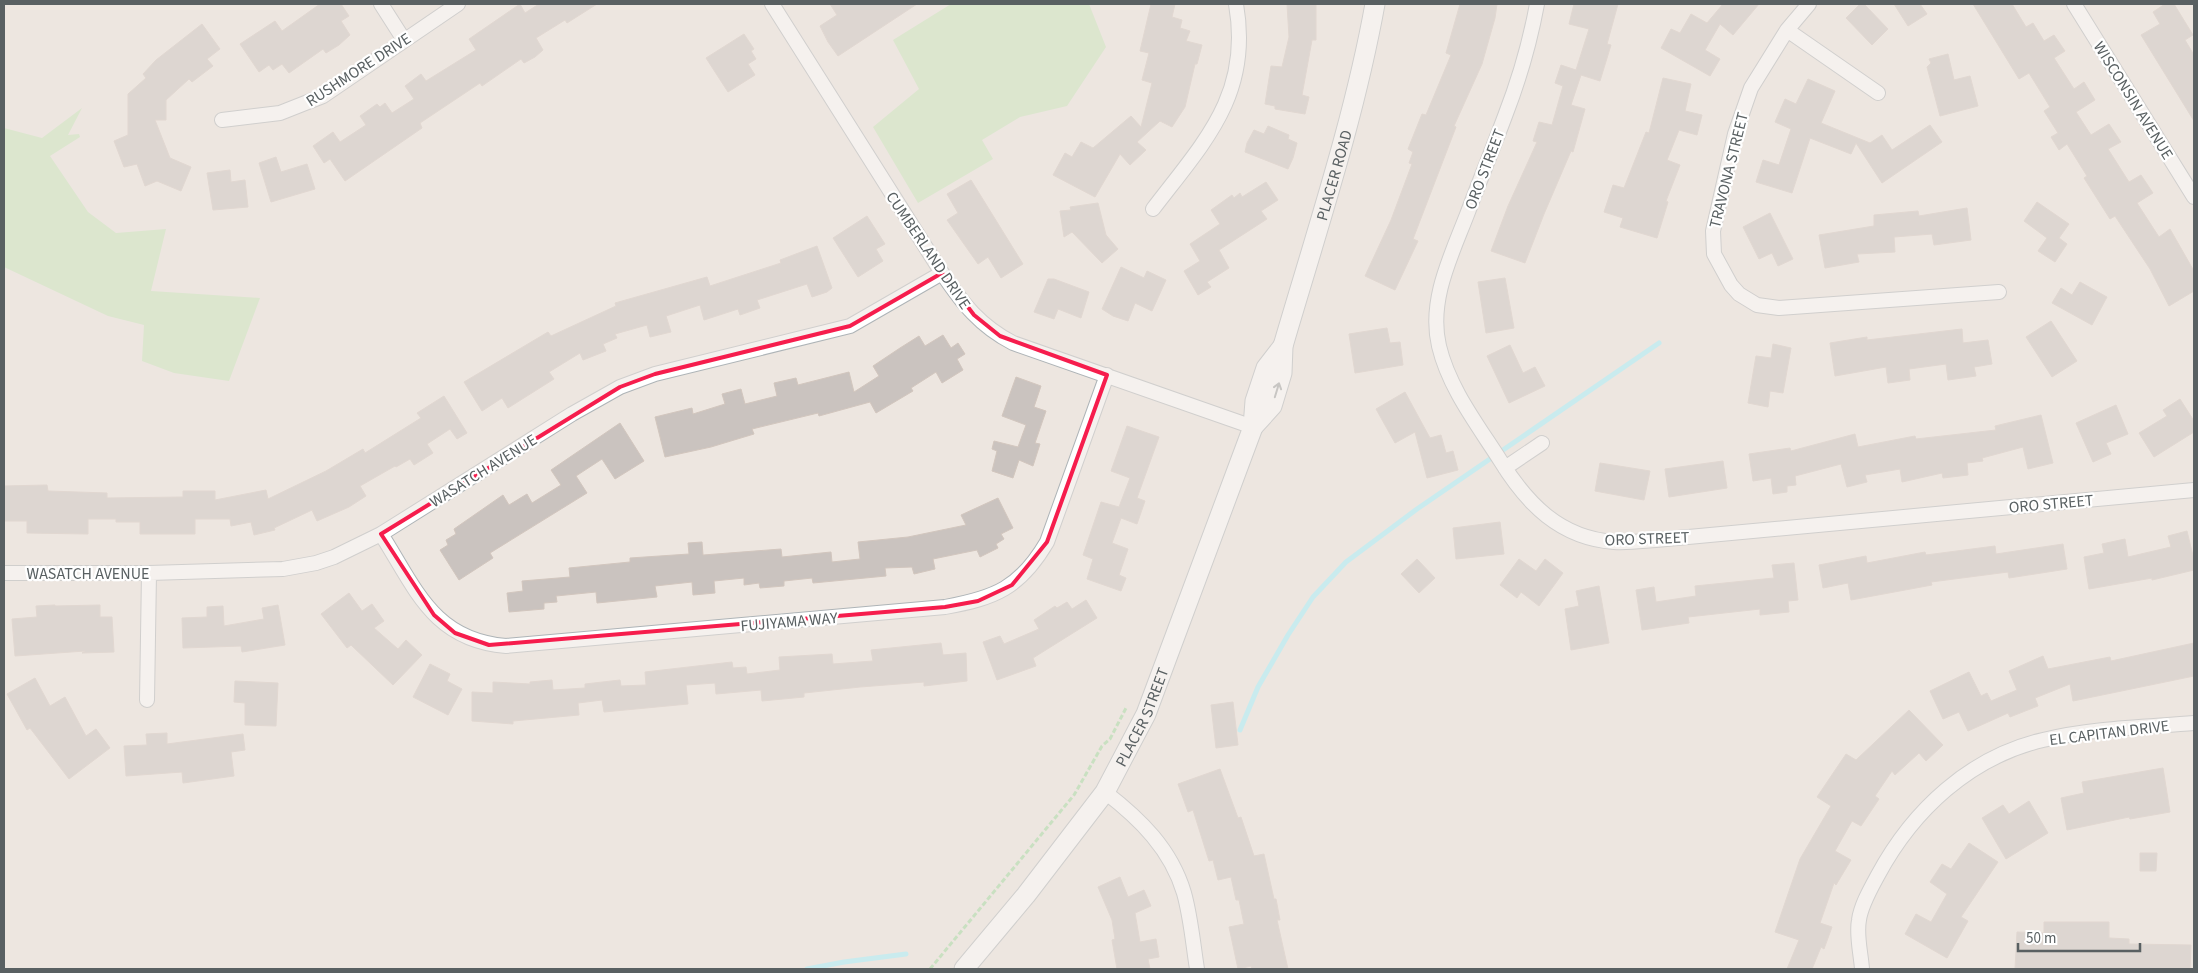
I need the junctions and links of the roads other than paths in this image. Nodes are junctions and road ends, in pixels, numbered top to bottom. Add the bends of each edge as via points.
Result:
1 (382, 4) edge
2 (458, 4) edge
3 (772, 4) edge
4 (1236, 4) edge
5 (1374, 4) edge
6 (1537, 4) edge
7 (1808, 4) edge
8 (2074, 4) edge
9 (1786, 30) junction
10 (404, 40) junction
11 (1878, 93) dead end
12 (222, 120) dead end
13 (2194, 197) edge
14 (1153, 209) dead end
15 (942, 273) junction
16 (1999, 292) dead end
17 (1107, 375) junction
18 (1253, 427) junction
19 (1542, 443) dead end
20 (1505, 468) junction
21 (2194, 490) edge
22 (381, 534) junction
23 (4, 573) edge
24 (149, 573) junction
25 (147, 700) dead end
26 (2194, 723) edge
27 (1105, 792) junction
28 (964, 969) edge
29 (1197, 969) edge
30 (1862, 969) edge

1 - 10 street
2 - 10 street, RUSHMORE DRIVE
3 - 15 street, CUMBERLAND DRIVE
4 - 14 street via 1240,43 1238,63 1223,110 1208,138
5 - 18 main road, PLACER ROAD via 1348,123 1283,346 1282,373 1272,406
6 - 20 street, ORO STREET via 1506,115 1446,271 1437,312 1439,346 1449,374
7 - 9 street, TRAVONA STREET
8 - 13 street, WISCONSIN AVENUE
9 - 11 street
9 - 16 street, TRAVONA STREET via 1751,88 1742,110 1715,214 1714,254 1731,285 1758,305 1779,308
10 - 12 street, RUSHMORE DRIVE via 323,96 305,104 265,116
15 - 17 street, CUMBERLAND DRIVE via 974,315 1000,336
15 - 22 street, WASATCH AVENUE via 850,326 655,374 620,387
17 - 18 street, CUMBERLAND DRIVE
17 - 22 street, FUJIYAMA WAY via 1044,548 1012,585 978,601 945,607 489,645 455,633 434,615
18 - 27 main road, PLACER STREET via 1146,714
19 - 20 street
20 - 21 street, ORO STREET via 1547,518 1574,533 1616,542
22 - 24 street, WASATCH AVENUE via 334,557 297,567
23 - 24 street, WASATCH AVENUE
24 - 25 street
26 - 30 street, EL CAPITAN DRIVE via 2043,740 1998,757 1952,784 1934,799 1896,844 1873,884 1858,921
27 - 28 main road, PLACER STREET
27 - 29 street via 1150,832 1174,866 1185,895

